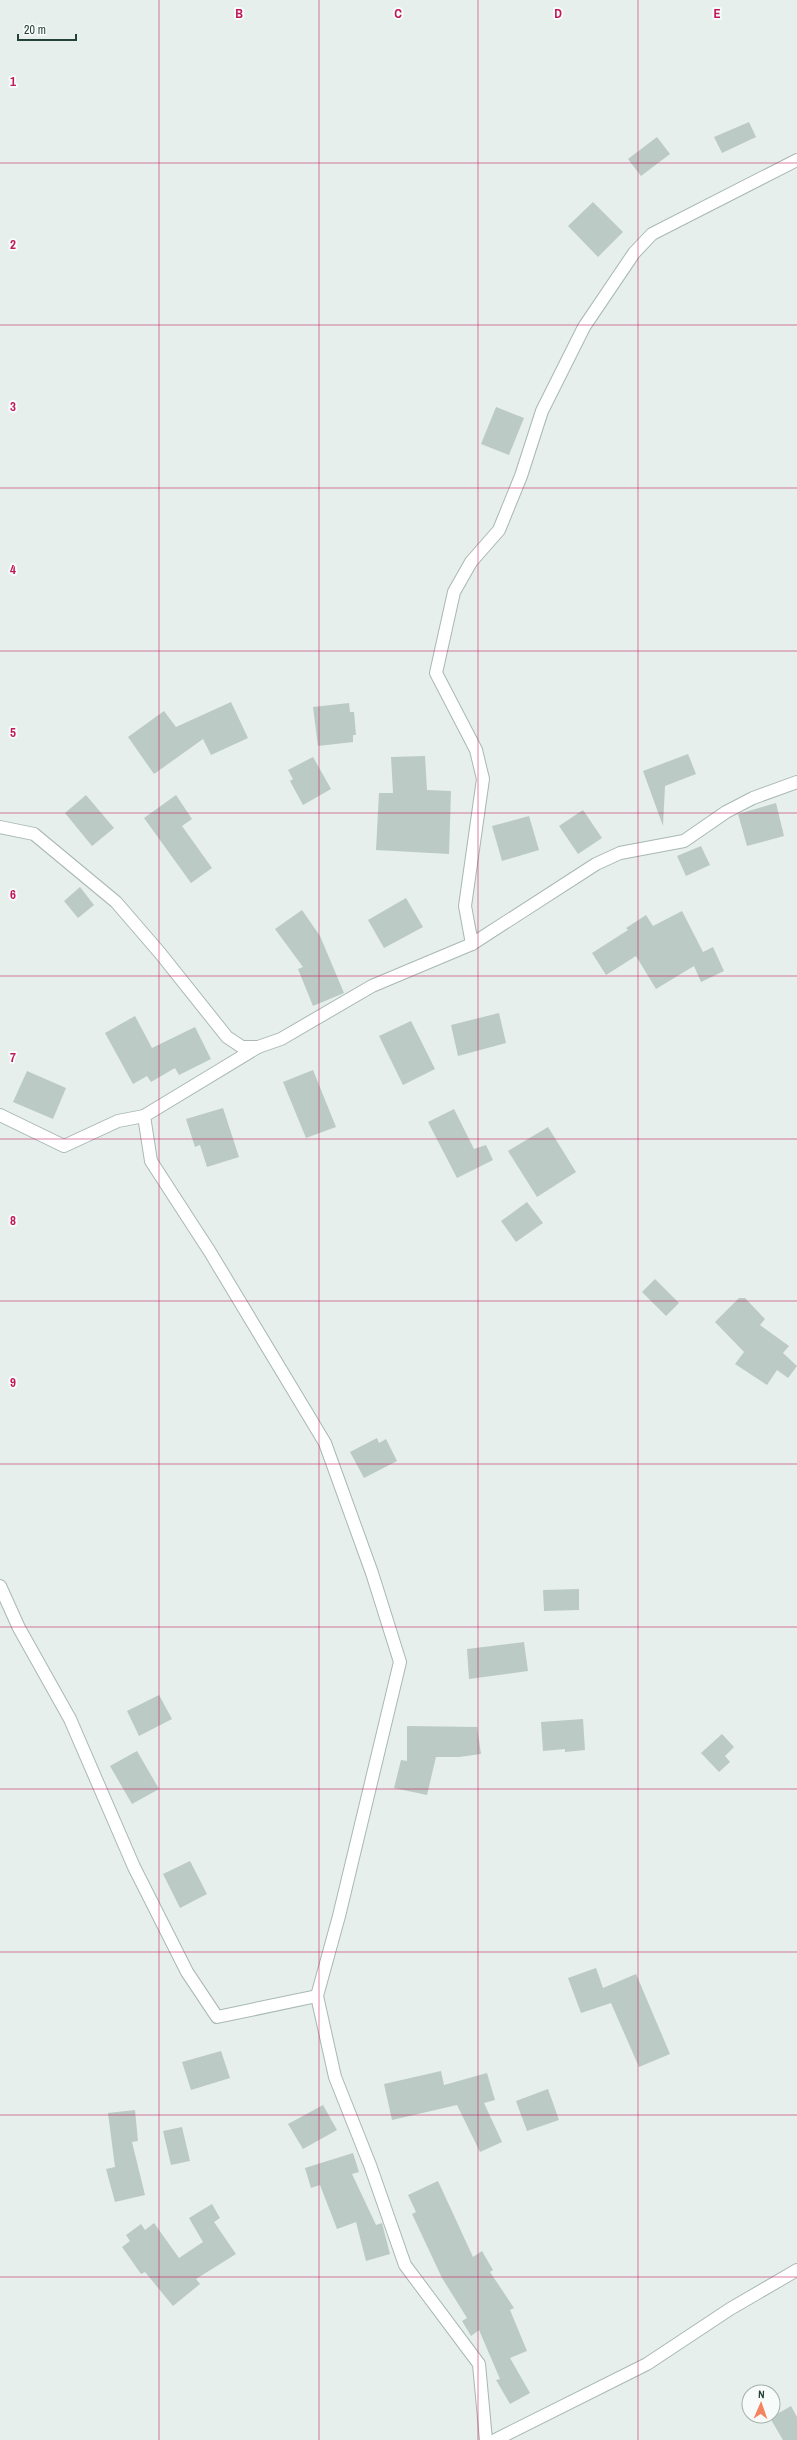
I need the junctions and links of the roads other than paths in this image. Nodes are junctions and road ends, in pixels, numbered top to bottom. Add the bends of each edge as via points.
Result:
1 (797, 160) edge
2 (797, 782) edge
3 (0, 828) edge
4 (472, 944) junction
5 (258, 1047) junction
6 (0, 1115) edge
7 (144, 1116) junction
8 (0, 1586) edge
9 (317, 1996) junction
10 (797, 2270) edge
11 (486, 2440) edge
12 (495, 2440) edge

1 - 4 street via 652,234 634,253 584,327 542,411 521,476 499,530 471,562 454,592 436,673 476,750 483,779 465,906
2 - 4 street via 753,798 726,812 684,841 620,853 596,864
3 - 5 street via 34,834 50,845 116,902 227,1037 242,1047
4 - 5 street via 372,986 281,1039
5 - 7 street
6 - 7 street via 64,1146 118,1121
7 - 9 street via 151,1161 210,1252 325,1443 372,1573 400,1662 339,1916
8 - 9 street via 19,1628 70,1719 134,1868 187,1972 217,2017
9 - 11 street via 335,2078 370,2165 405,2265 479,2364
10 - 12 street via 730,2309 647,2364

